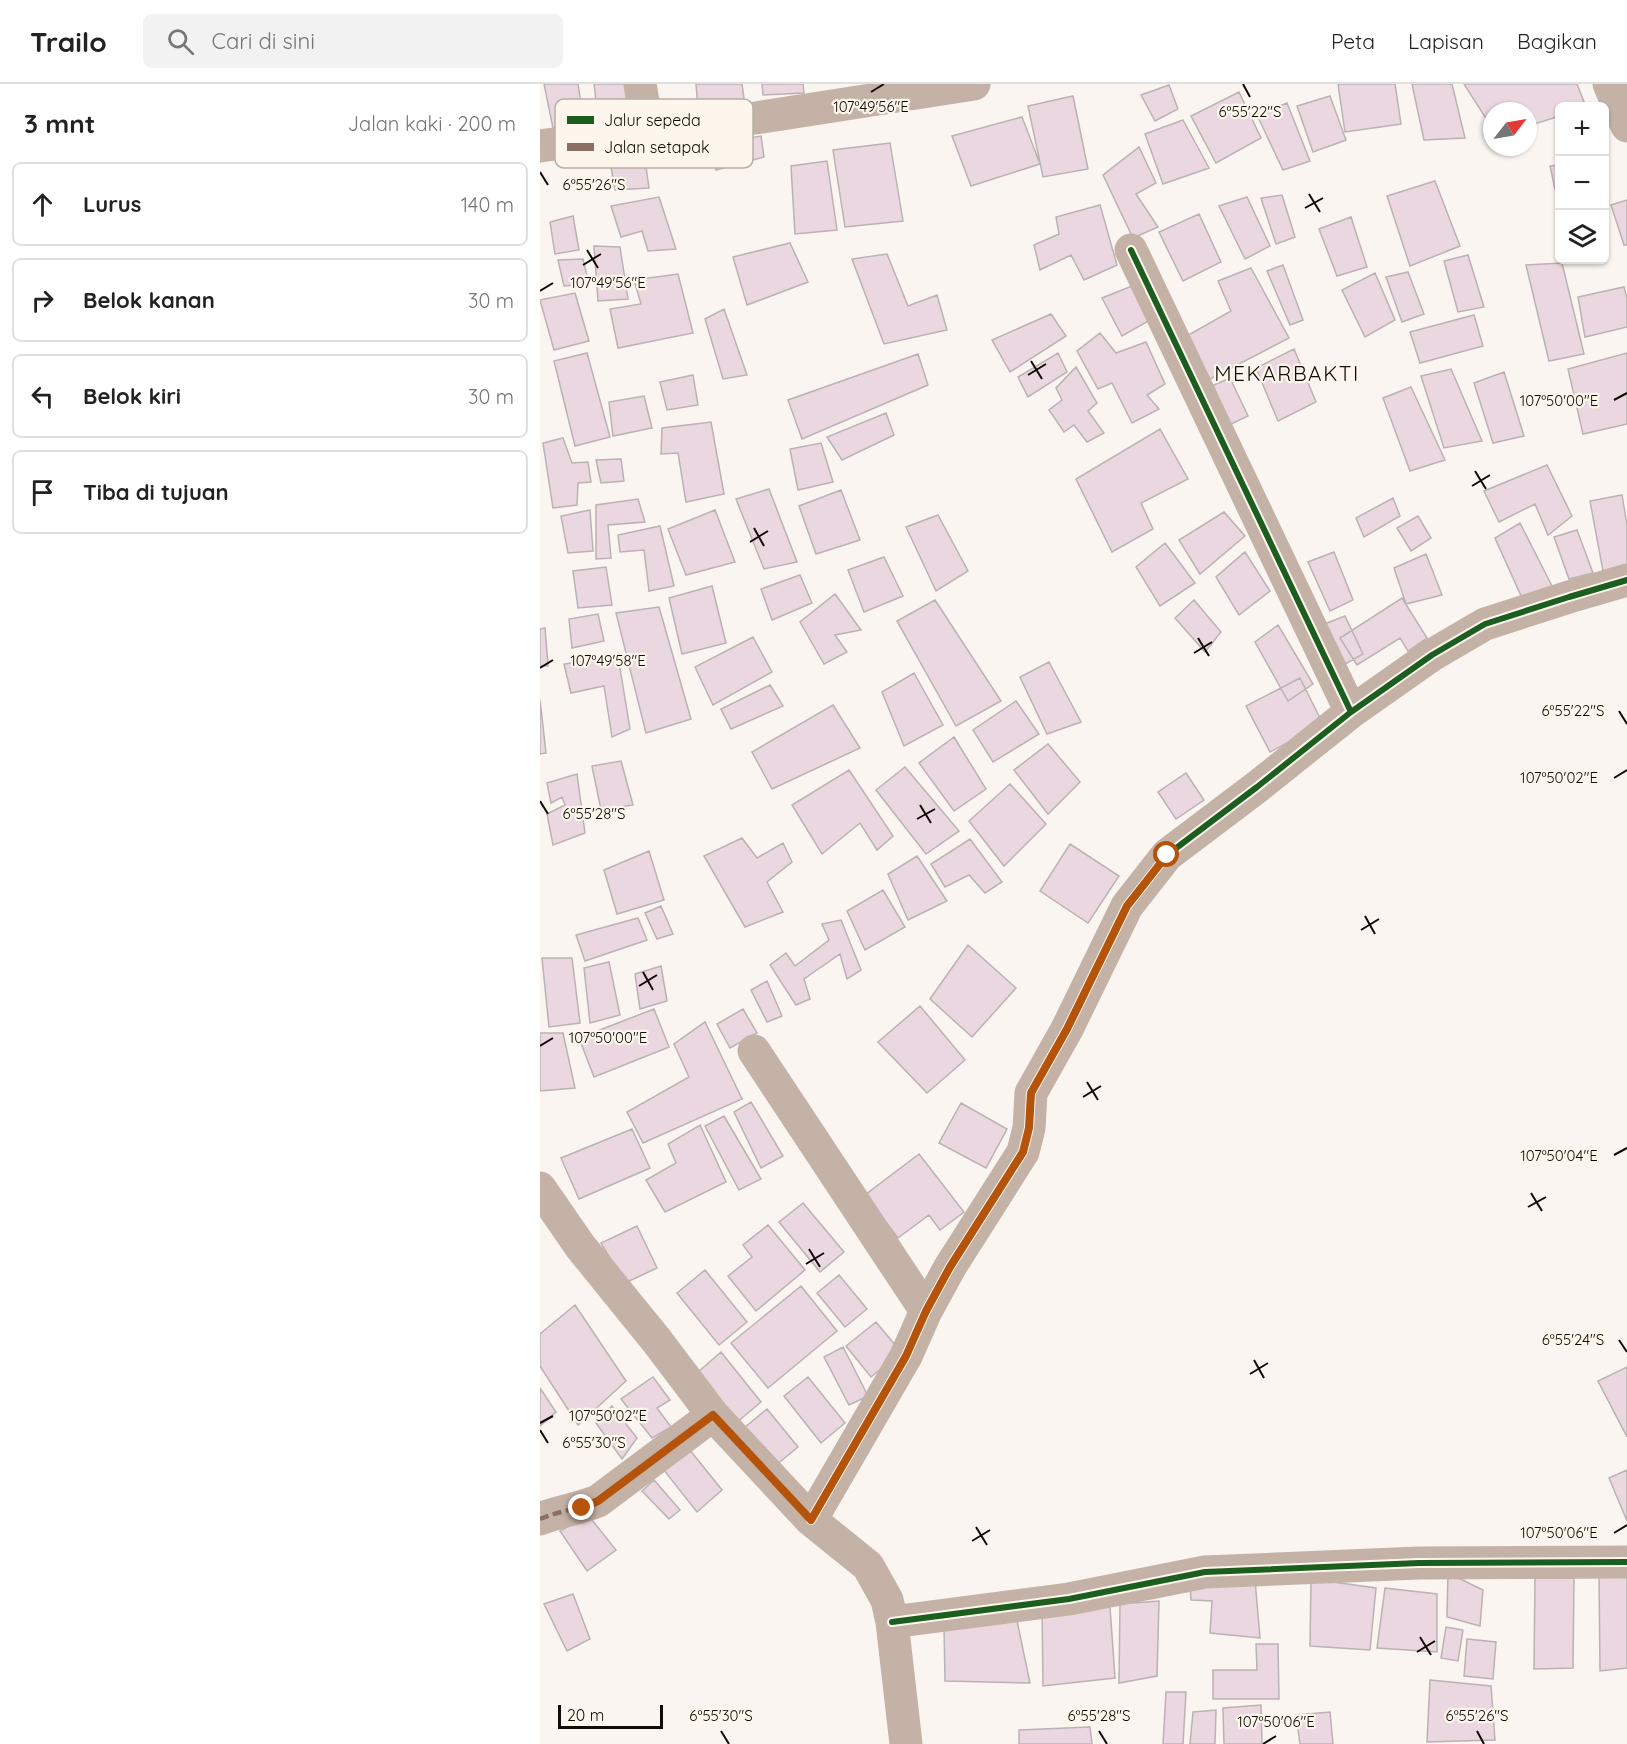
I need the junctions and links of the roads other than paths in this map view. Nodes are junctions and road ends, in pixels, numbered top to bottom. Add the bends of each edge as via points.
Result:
1 (640, 84) edge
2 (974, 84) edge
3 (1609, 84) edge
4 (642, 99) edge
5 (753, 118) edge
6 (1627, 126) edge
7 (555, 144) edge
8 (540, 146) edge
9 (1131, 250) dead end
10 (1627, 580) edge
11 (1351, 712) junction
12 (754, 1051) dead end
13 (540, 1188) edge
14 (926, 1311) junction
15 (713, 1415) junction
16 (540, 1519) edge
17 (811, 1520) junction
18 (1627, 1562) edge
19 (892, 1622) junction
20 (906, 1744) edge

1 - 4 street
2 - 5 street
3 - 6 street
7 - 8 street
9 - 11 street
10 - 11 street via 1485,624 1432,655
11 - 14 street via 1167,855 1127,906 1031,1093 1023,1152
12 - 14 street
13 - 15 street via 580,1246
14 - 17 street via 906,1356
15 - 16 street via 598,1501
15 - 17 street
17 - 19 street via 868,1566 887,1600
18 - 19 street via 1419,1563 1206,1572 1069,1599
19 - 20 street

